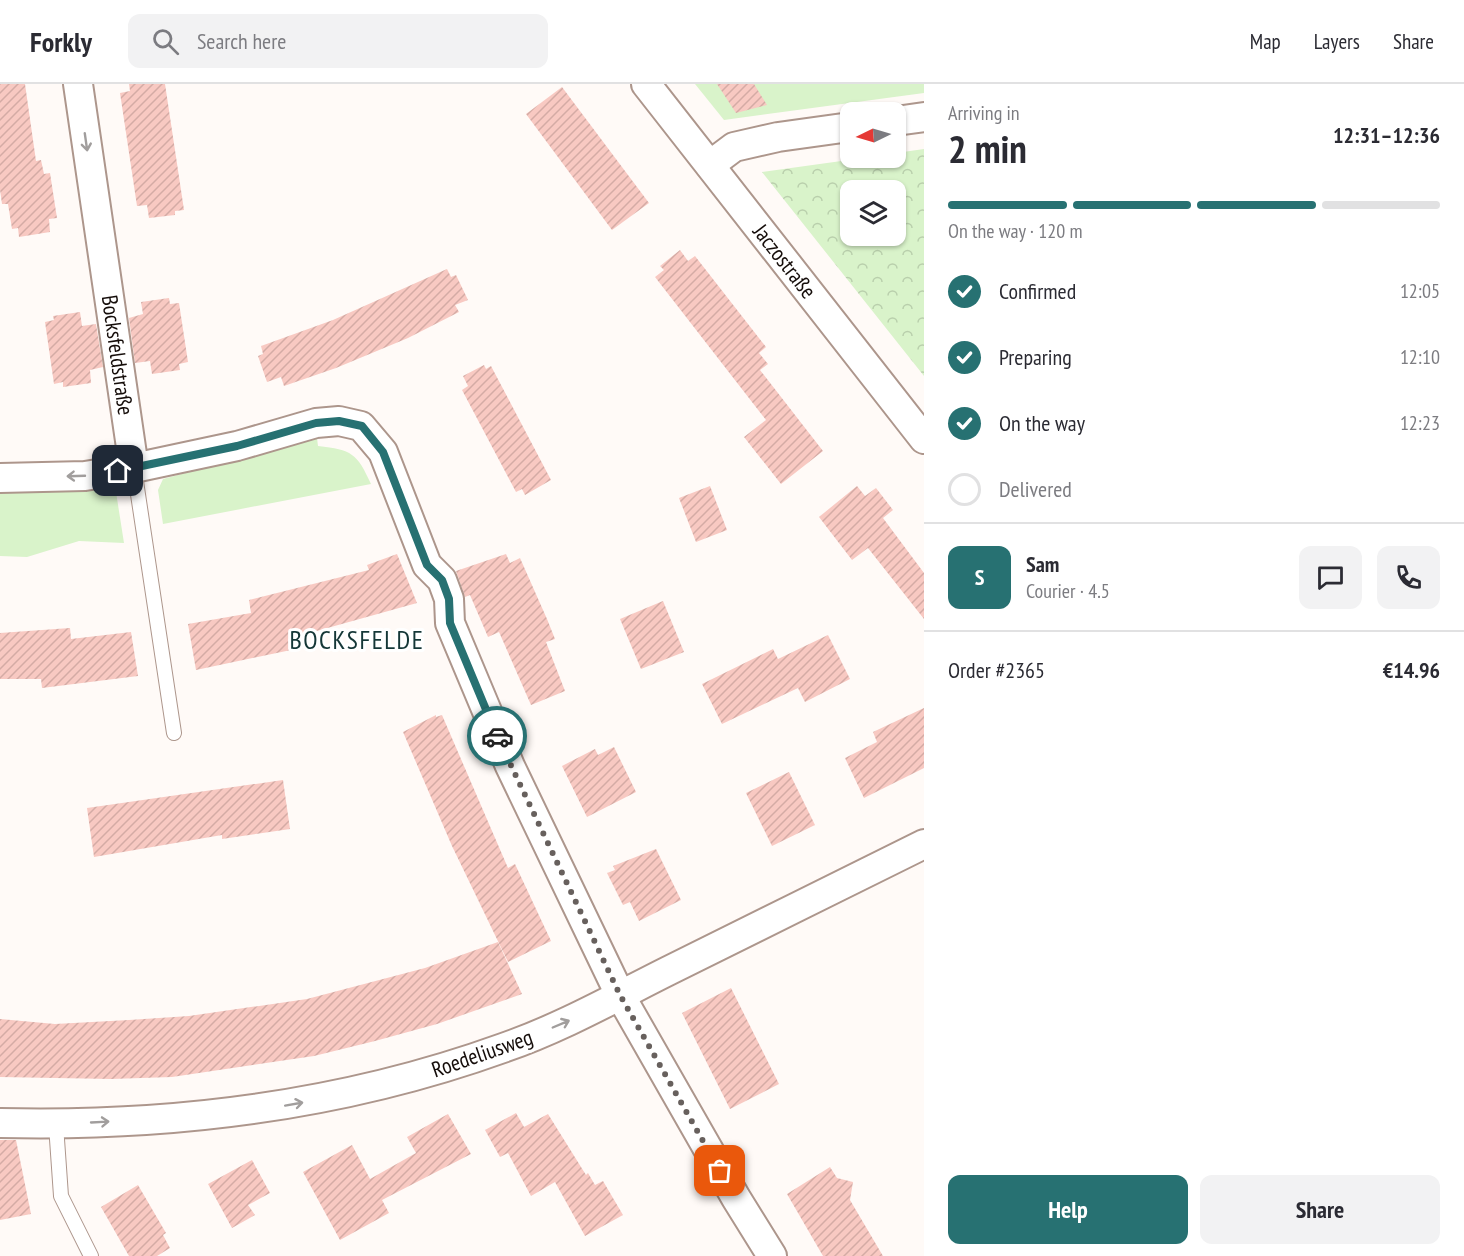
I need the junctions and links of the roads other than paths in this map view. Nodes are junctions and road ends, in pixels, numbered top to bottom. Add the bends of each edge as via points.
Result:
1 (78, 84) edge
2 (646, 84) edge
3 (924, 117) edge
4 (906, 120) edge
5 (840, 128) edge
6 (710, 165) junction
7 (924, 439) edge
8 (134, 468) junction
9 (0, 478) edge
10 (174, 733) dead end
11 (924, 844) edge
12 (620, 995) junction
13 (0, 1123) edge
14 (56, 1125) junction
15 (91, 1256) edge
16 (772, 1256) edge

1 -> 8 street, Bocksfeldstraße
2 - 6 street, Jaczostraße
3 - 4 street
5 - 6 street via 734,147
6 - 7 street, Jaczostraße
8 -> 9 street via 85,476
8 - 10 lane, Bocksfeldstraße
8 - 12 street via 237,446 316,423 339,421 362,426 383,452 427,565 437,572 446,590 450,623 510,766
11 - 12 street, Roedeliusweg
14 -> 12 street, Roedeliusweg via 197,1116 294,1104 373,1087 505,1048
12 - 16 street
13 - 14 street, Roedeliusweg
14 - 15 lane via 61,1196

